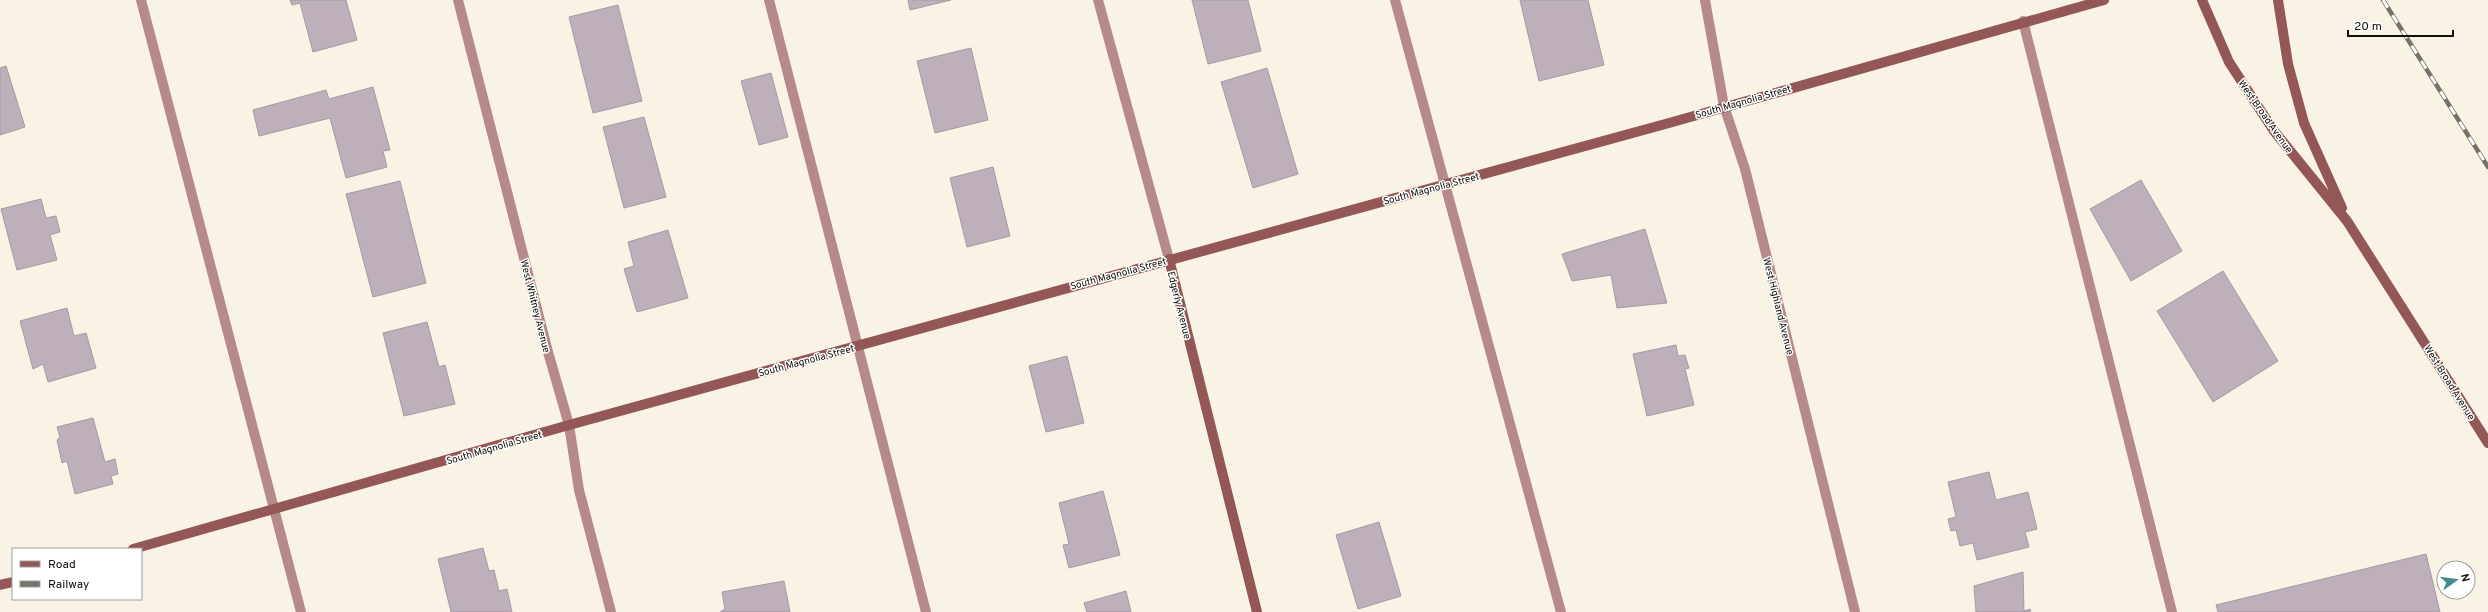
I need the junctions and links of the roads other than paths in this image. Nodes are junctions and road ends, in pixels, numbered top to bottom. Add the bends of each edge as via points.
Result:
1 (141, 0) edge
2 (458, 0) edge
3 (769, 0) edge
4 (1098, 0) edge
5 (1395, 0) edge
6 (1705, 0) edge
7 (2104, 0) edge
8 (2202, 0) edge
9 (2278, 0) edge
10 (2023, 22) junction
11 (1724, 106) junction
12 (1444, 185) junction
13 (2347, 221) junction
14 (1169, 259) junction
15 (858, 345) junction
16 (569, 425) junction
17 (2488, 443) edge
18 (275, 510) junction
19 (137, 548) edge
20 (12, 582) edge
21 (0, 585) edge
22 (300, 612) edge
23 (611, 612) edge
24 (926, 612) edge
25 (1257, 612) edge
26 (1561, 612) edge
27 (1855, 612) edge
28 (2172, 612) edge

1 - 18 street
2 - 16 street, West Whitney Avenue
3 - 15 street
4 - 14 street, Edgerly Avenue
5 - 12 street
6 - 11 street, West Highland Avenue
7 - 10 street, South Magnolia Street
8 - 13 street, West Broad Avenue via 2229,62 2274,131
9 - 13 street, West Broad Avenue via 2288,64 2304,123
10 - 11 street, South Magnolia Street
10 - 28 street
11 - 12 street, South Magnolia Street
11 - 27 street, West Highland Avenue via 1744,169
12 - 14 street, South Magnolia Street
12 - 26 street
13 - 17 street, West Broad Avenue
14 - 15 street, South Magnolia Street
14 - 25 street, Edgerly Avenue
15 - 16 street, South Magnolia Street
15 - 24 street
16 - 18 street, South Magnolia Street
16 - 23 street, West Whitney Avenue via 579,490
18 - 19 street, South Magnolia Street
18 - 22 street
20 - 21 street

